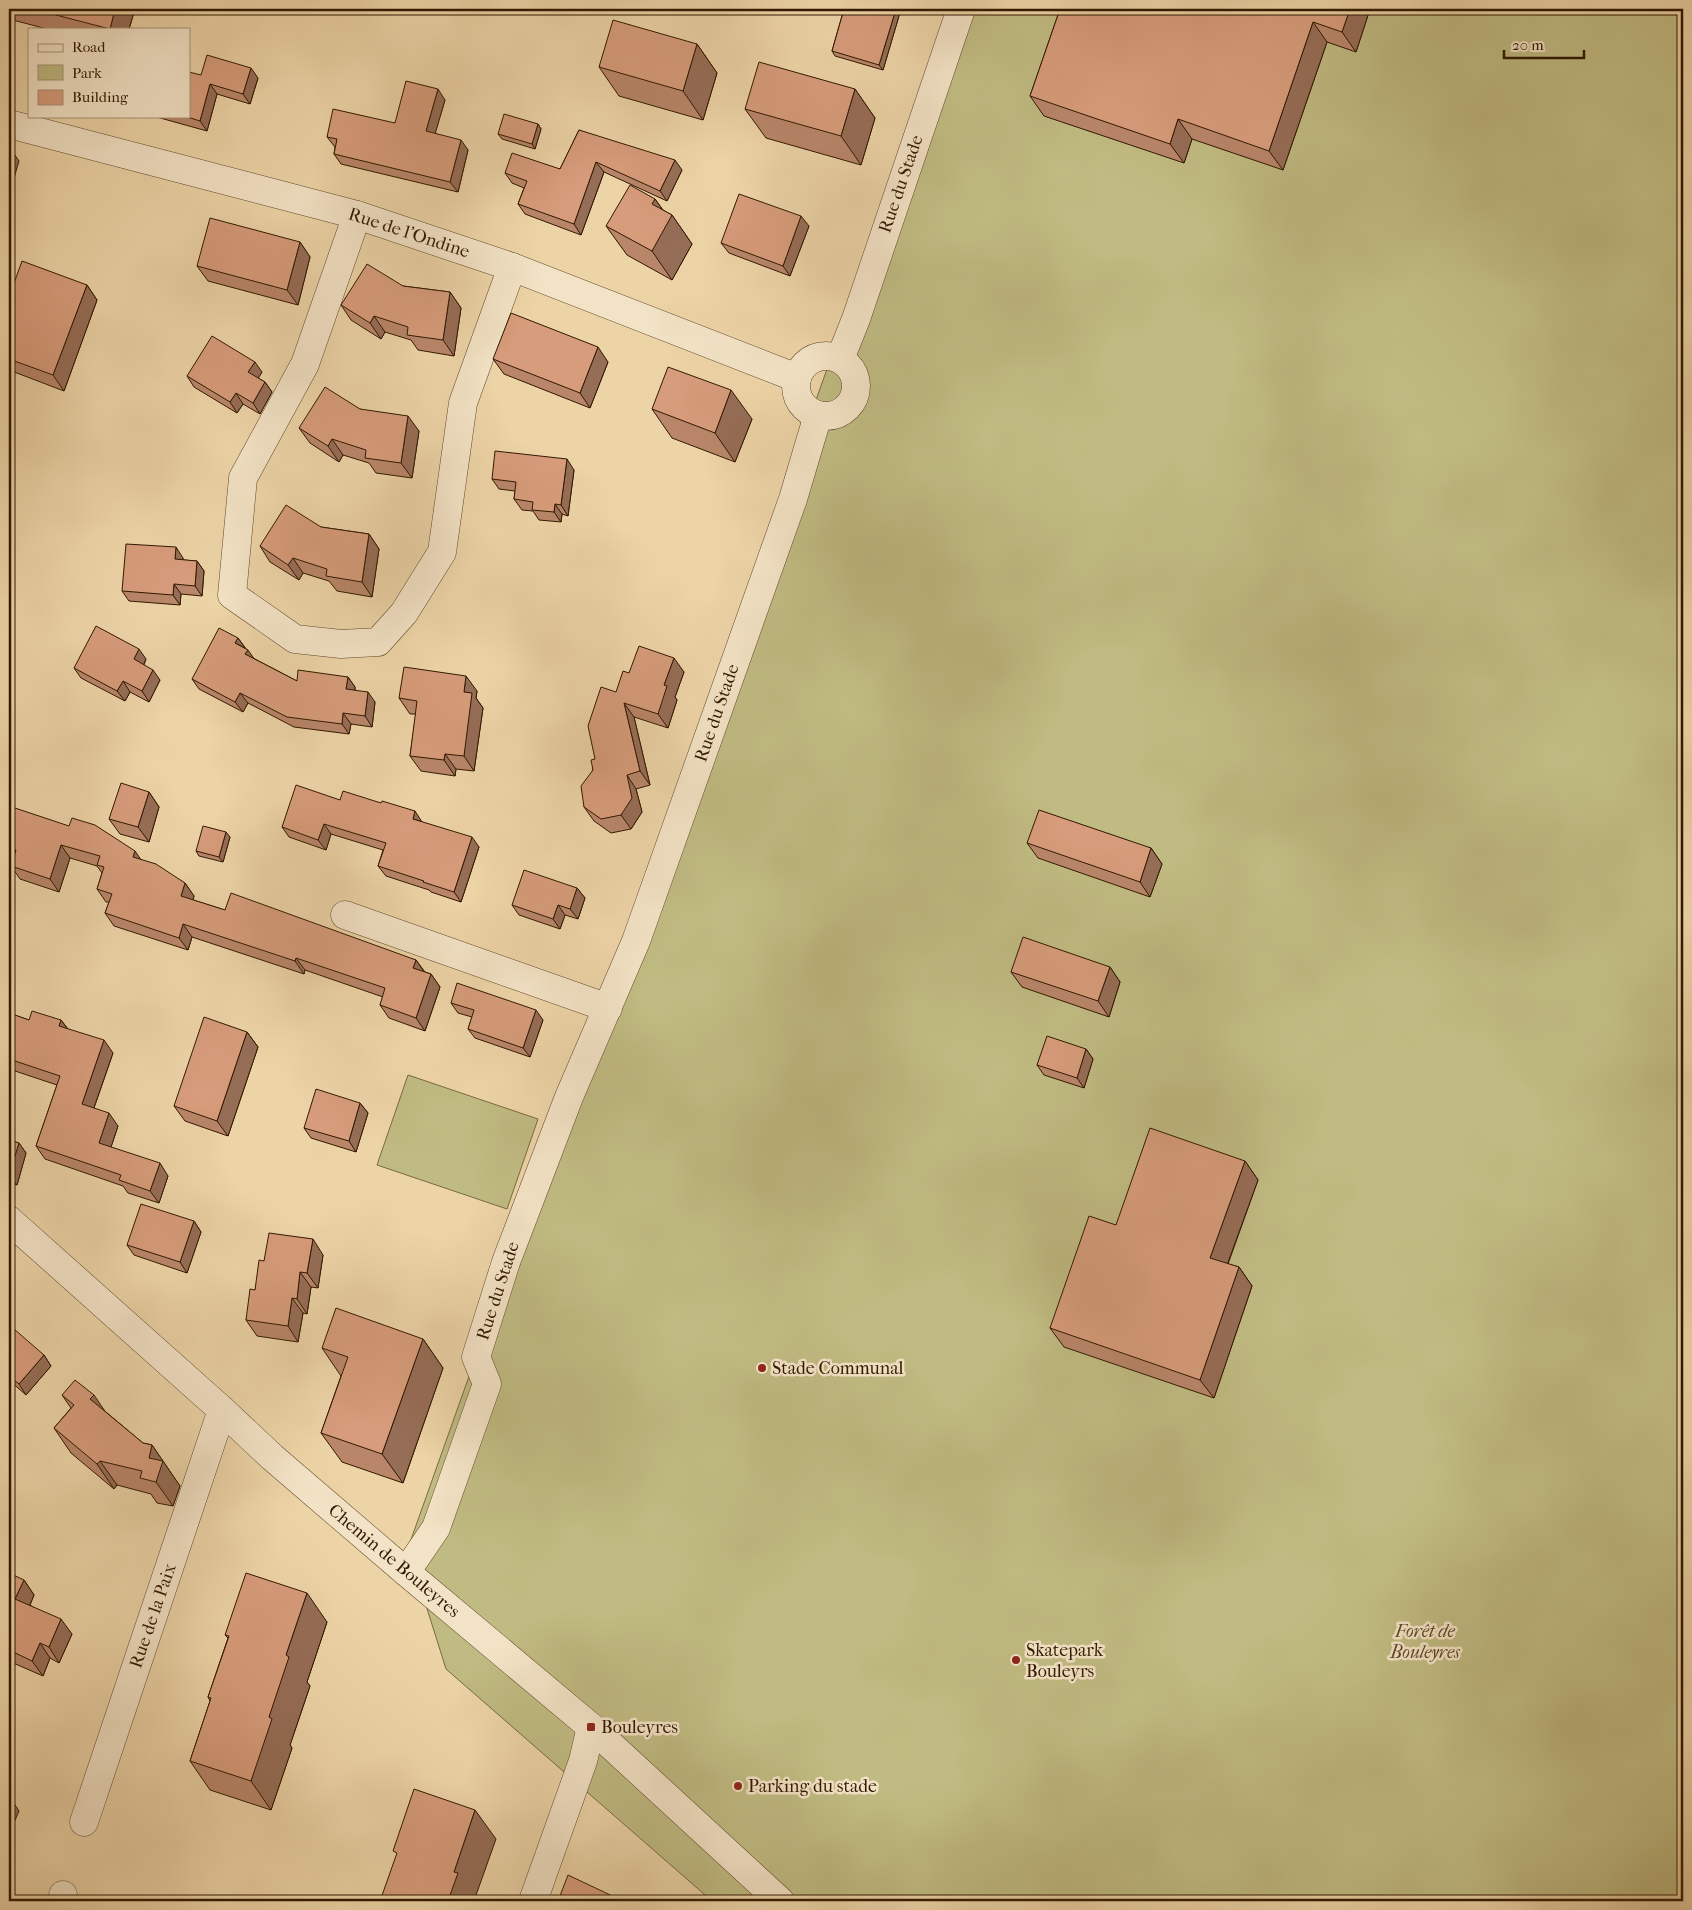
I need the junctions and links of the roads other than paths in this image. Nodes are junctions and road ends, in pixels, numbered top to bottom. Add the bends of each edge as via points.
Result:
1 (961, 9) edge
2 (9, 124) edge
3 (357, 215) junction
4 (512, 267) junction
5 (840, 359) junction
6 (797, 378) junction
7 (818, 415) junction
8 (345, 915) dead end
9 (608, 1008) junction
10 (9, 1220) edge
11 (222, 1410) junction
12 (406, 1572) junction
13 (591, 1727) junction
14 (84, 1822) dead end
15 (533, 1901) edge
16 (780, 1901) edge

1 - 5 street, Rue du Stade
2 - 3 street, Rue de l'Ondine
3 - 4 street, Rue de l'Ondine
3 - 4 street via 305,364 243,478 232,595 295,639 341,644 378,642 404,613 442,552 463,403
4 - 6 street, Rue de l'Ondine
5 - 6 street via 819,357 802,368
5 - 7 street via 855,378 857,386 853,401 848,408 834,415
6 - 7 street via 798,396 809,411
7 - 9 street, Rue du Stade via 777,545 636,941
8 - 9 street
9 - 12 street, Rue du Stade via 569,1097 506,1262 476,1357 487,1384 436,1528
10 - 11 street, Chemin de Bouleyres
11 - 12 street, Chemin de Bouleyres
11 - 14 street, Rue de la Paix
12 - 13 street, Chemin de Bouleyres
13 - 15 street via 583,1761
13 - 16 street, Chemin de Bouleyres

